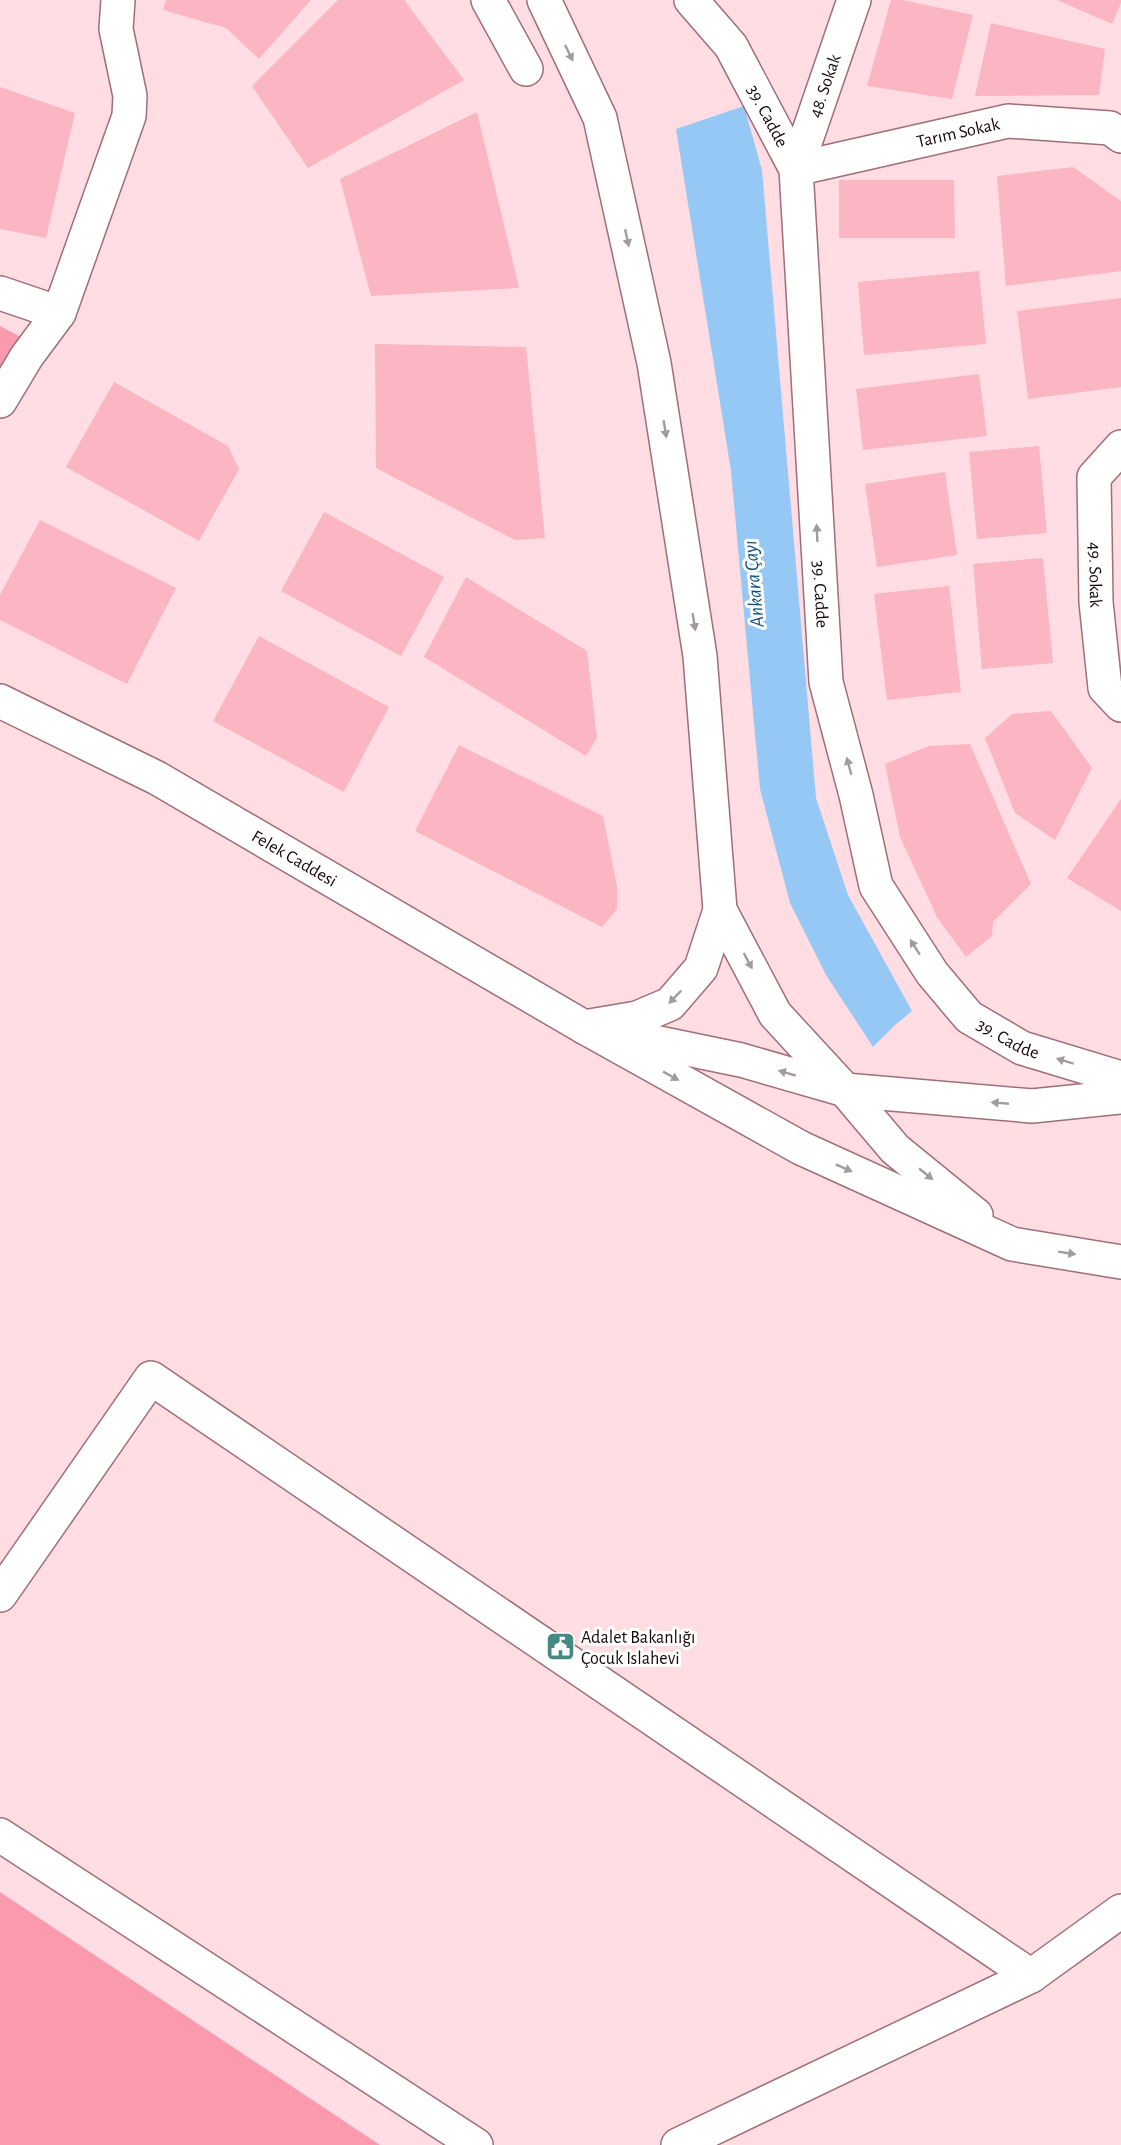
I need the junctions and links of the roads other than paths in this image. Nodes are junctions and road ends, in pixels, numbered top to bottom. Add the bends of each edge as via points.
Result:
1 (118, 0) edge
2 (488, 0) edge
3 (544, 0) edge
4 (691, 0) edge
5 (854, 0) edge
6 (526, 69) dead end
7 (1121, 136) edge
8 (796, 169) junction
9 (0, 292) edge
10 (59, 313) junction
11 (0, 401) edge
12 (1121, 447) edge
13 (0, 701) edge
14 (1121, 705) edge
15 (720, 910) junction
16 (584, 1027) junction
17 (1121, 1078) edge
18 (845, 1090) junction
19 (1121, 1097) edge
20 (1012, 1244) junction
21 (1121, 1262) edge
22 (0, 1595) edge
23 (0, 1835) edge
24 (1121, 1911) edge
25 (1030, 1976) junction
26 (476, 2145) edge
27 (678, 2145) edge

1 - 10 street via 116,29 130,96 129,116
2 - 6 street
3 -> 15 street via 600,118 654,363 700,656
4 - 8 street, 39. Cadde via 730,46
5 - 8 street, 48. Sokak
7 - 8 street, Tarım Sokak via 1110,128 1008,121
17 -> 8 street, 39. Cadde via 1022,1048 969,1017 932,973 876,886 826,682
9 - 10 street
10 - 11 street
12 - 14 street, 49. Sokak via 1094,477 1096,602 1105,688
13 - 16 street, Felek Caddesi via 157,778
15 -> 16 street via 701,968 670,1004 637,1018
15 -> 18 street via 775,1014
18 -> 16 street via 741,1060
16 -> 20 street, Felek Caddesi via 801,1148
19 -> 18 street via 1032,1106
18 -> 20 street via 895,1149
20 -> 21 street
22 - 25 street via 151,1378
23 - 26 street
24 - 25 street
25 - 27 street

